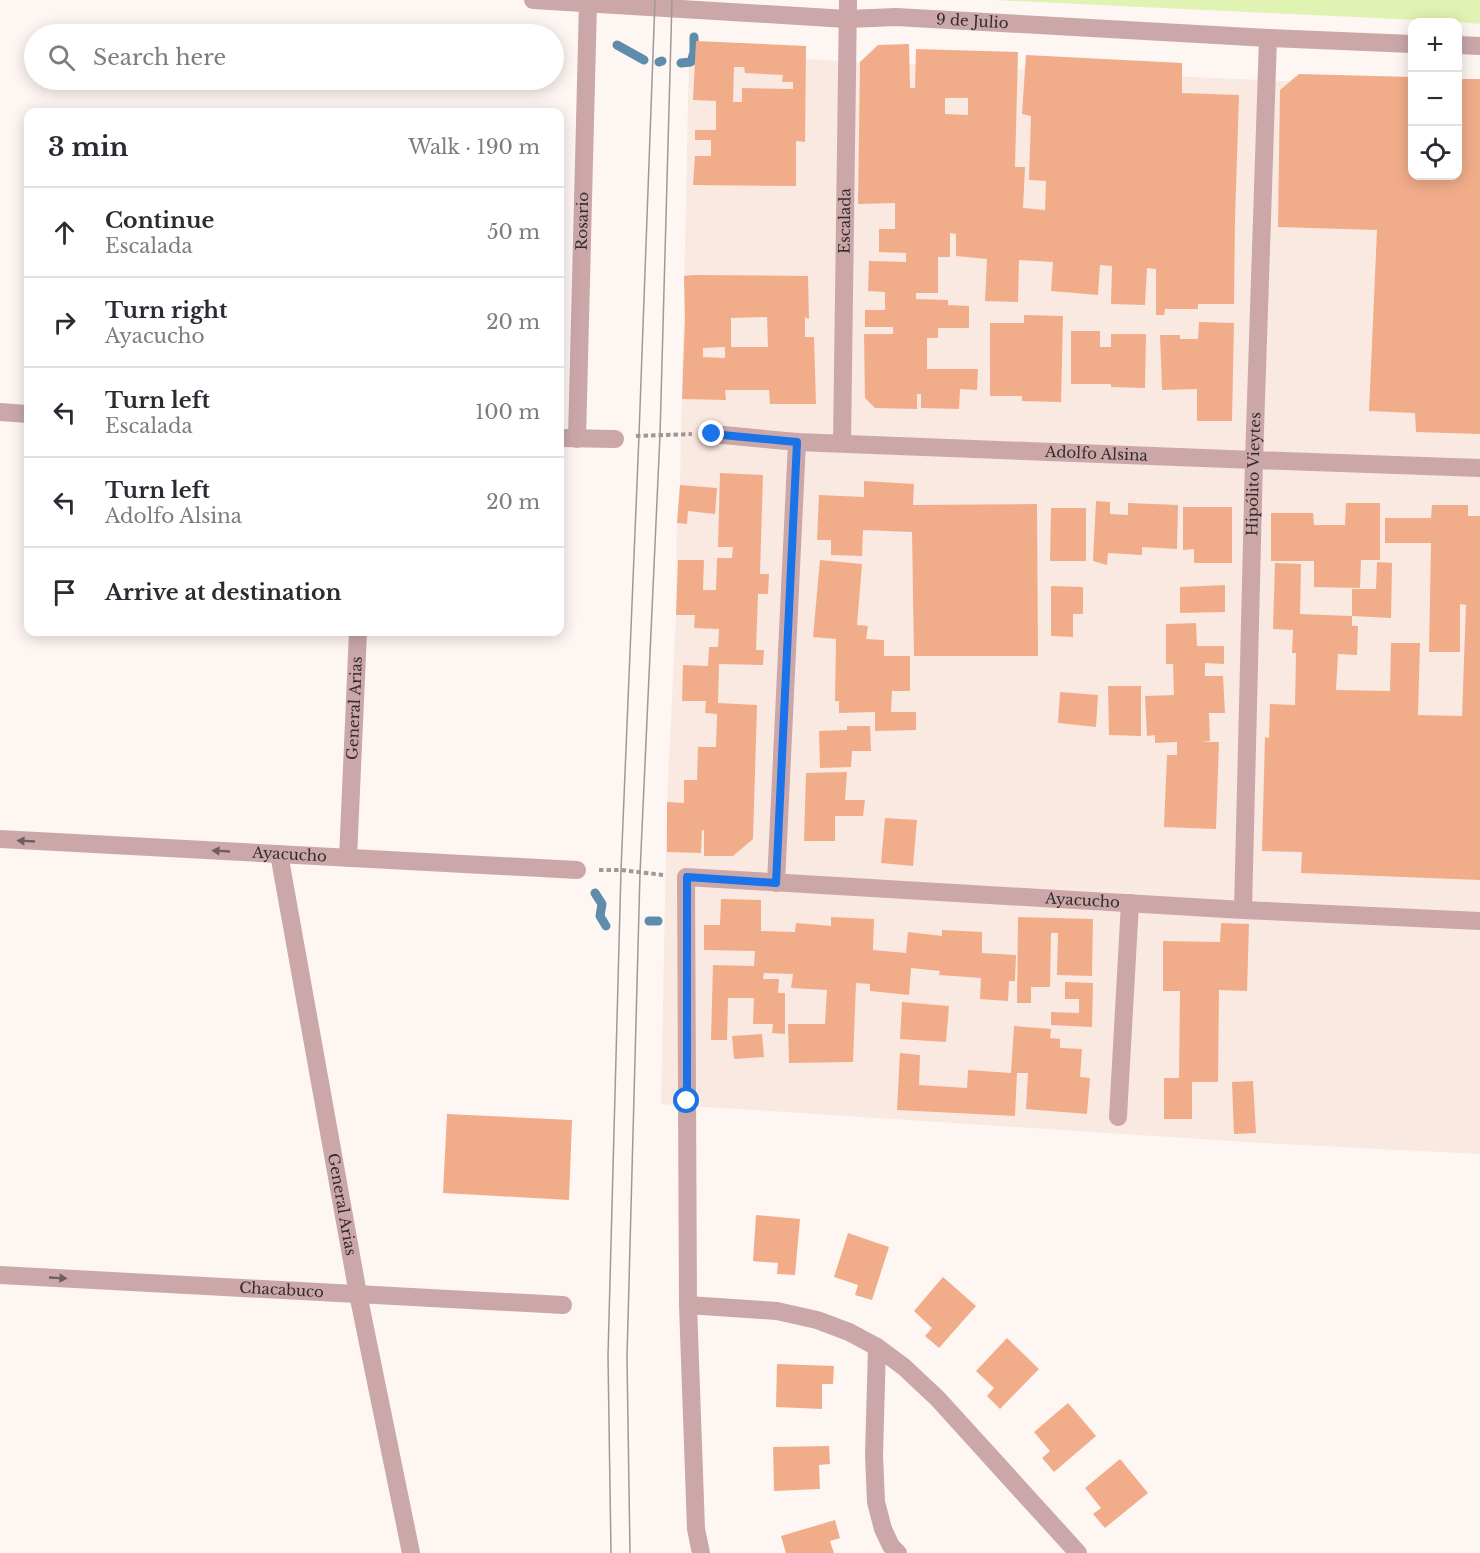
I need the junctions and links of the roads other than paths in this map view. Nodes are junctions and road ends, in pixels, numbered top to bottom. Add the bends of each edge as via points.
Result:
1 (533, 0) edge
2 (848, 0) edge
3 (588, 3) junction
4 (896, 8) edge
5 (847, 20) junction
6 (1268, 38) junction
7 (1408, 44) edge
8 (1462, 45) edge
9 (1480, 46) edge
10 (0, 412) edge
11 (24, 414) edge
12 (712, 434) road end
13 (568, 438) edge
14 (615, 439) road end
15 (797, 442) junction
16 (842, 443) junction
17 (1254, 460) junction
18 (1480, 468) edge
19 (358, 636) edge
20 (0, 839) edge
21 (279, 854) junction
22 (348, 858) junction
23 (577, 870) road end
24 (776, 883) junction
25 (1130, 903) junction
26 (1243, 910) junction
27 (1480, 921) edge
28 (1118, 1118) dead end
29 (0, 1275) edge
30 (358, 1294) junction
31 (562, 1305) dead end
32 (688, 1305) junction
33 (877, 1347) junction
34 (411, 1553) edge
35 (701, 1553) edge
36 (898, 1553) edge
37 (1078, 1553) edge

1 - 3 street, 9 de Julio
2 - 5 street, Escalada
3 - 5 street, 9 de Julio
3 - 13 street, Rosario
4 - 5 street, 9 de Julio
4 - 6 street, 9 de Julio
5 - 16 street, Escalada
6 - 7 street, 9 de Julio
6 - 17 street, Hipólito Vieytes
8 - 9 street
10 - 11 street
12 - 15 street, Adolfo Alsina
13 - 14 street
15 - 16 street, Adolfo Alsina
15 - 24 street
16 - 17 street, Adolfo Alsina
17 - 18 street, Adolfo Alsina
17 - 26 street, Hipólito Vieytes
19 - 22 street, General Arias
21 -> 20 street, Ayacucho
21 - 22 street, Ayacucho
21 - 30 street, General Arias
22 - 23 street, Ayacucho
24 - 25 street, Ayacucho
24 - 32 street, Ayacucho via 687,877
25 - 26 street, Ayacucho
25 - 28 street
26 - 27 street, Ayacucho
29 -> 30 street, Chacabuco
30 - 31 street, Chacabuco
30 - 34 street, General Arias
32 - 33 street via 777,1311 818,1320
32 - 35 street via 696,1529
33 - 36 street via 876,1502 883,1528
33 - 37 street via 938,1399

